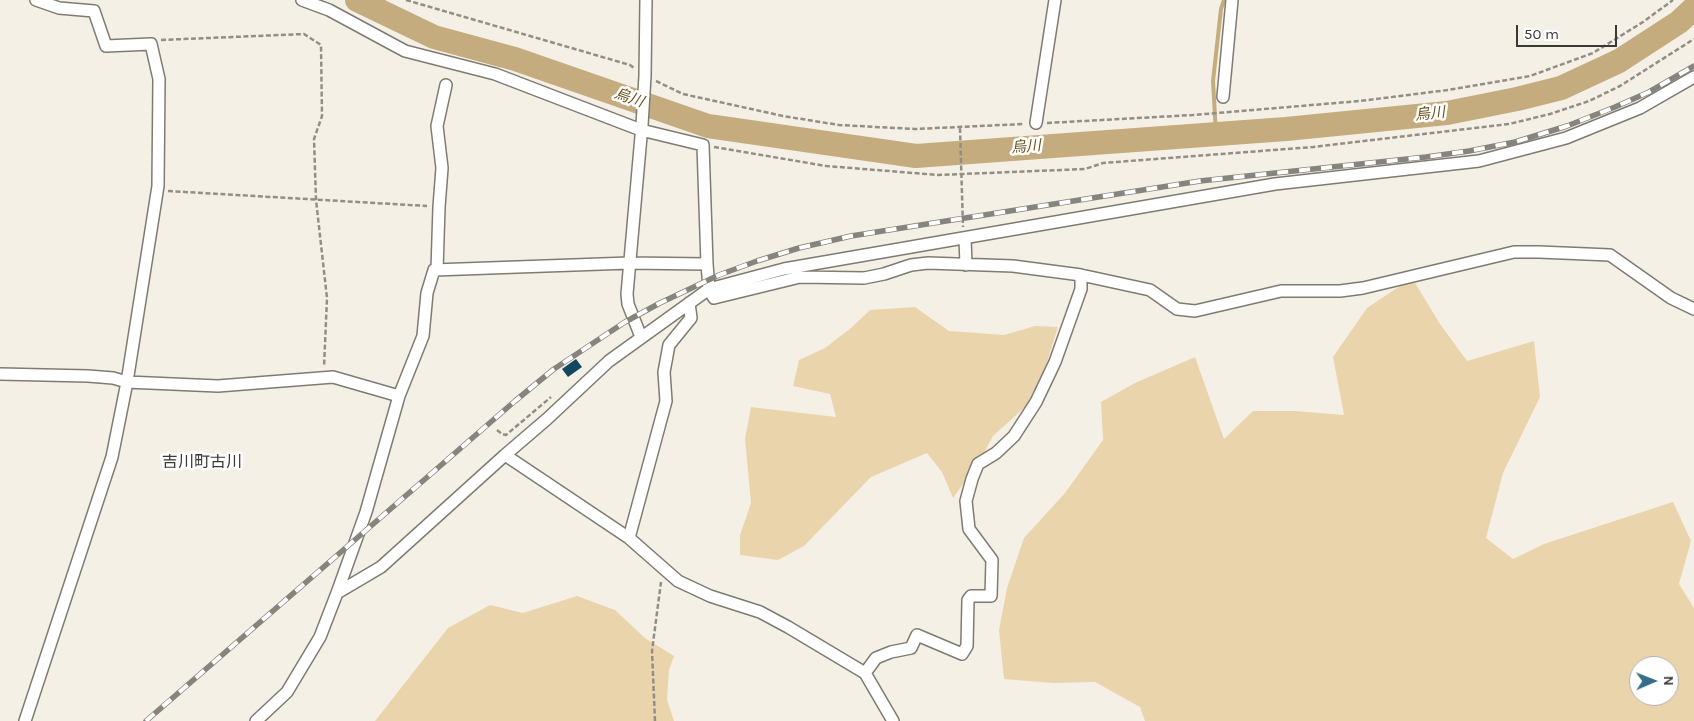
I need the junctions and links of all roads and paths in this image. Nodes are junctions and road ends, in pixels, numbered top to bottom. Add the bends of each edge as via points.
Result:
1 (36, 0) edge
2 (302, 0) edge
3 (406, 0) edge
4 (646, 0) edge
5 (1055, 0) edge
6 (1232, 0) edge
7 (1673, 0) edge
8 (1694, 39) edge
9 (151, 44) junction
10 (1694, 77) edge
11 (645, 79) junction
12 (446, 85) dead end
13 (1223, 97) dead end
14 (1036, 124) junction
15 (642, 128) junction
16 (960, 128) junction
17 (703, 145) junction
18 (962, 174) junction
19 (157, 190) junction
20 (316, 200) junction
21 (439, 207) junction
22 (965, 238) junction
23 (629, 263) junction
24 (707, 264) junction
25 (966, 265) junction
26 (437, 270) junction
27 (1081, 275) junction
28 (709, 289) junction
29 (689, 303) junction
30 (1694, 309) edge
31 (641, 337) junction
32 (0, 374) edge
33 (324, 378) junction
34 (127, 382) junction
35 (400, 396) junction
36 (505, 455) junction
37 (629, 538) junction
38 (663, 569) junction
39 (337, 593) junction
40 (865, 674) junction
41 (24, 721) edge
42 (256, 721) edge
43 (655, 721) edge
44 (893, 721) edge

1 - 9 street via 59,8 94,11 106,46
2 - 15 street via 330,10 405,51 495,74
3 - 11 path via 630,65
4 - 11 street
5 - 14 street
6 - 13 street
7 - 14 path via 1593,53 1530,76 1360,101
8 - 18 path via 1590,102 1509,124 1313,147 1103,163 1085,169
9 - 19 street via 160,79
9 - 20 path via 158,40 304,34 321,45 322,116 314,138
10 - 22 street via 1640,108 1566,138 1480,161 1275,184
11 - 15 street
11 - 16 path via 683,94 782,116 849,125
12 - 21 street via 437,126 442,168
14 - 16 path
15 - 17 street
15 - 23 street
16 - 18 path
17 - 18 path via 826,166
17 - 24 street
18 - 22 path
19 - 20 path
19 - 34 street
20 - 21 path
20 - 33 path via 327,298
21 - 26 street
22 - 25 street
22 - 28 street via 784,269
23 - 24 street
23 - 26 street
23 - 31 street via 628,304
24 - 28 street
25 - 27 street via 1013,266
25 - 28 street via 928,262 864,278 800,277 714,298
26 - 35 street via 434,270 427,293 423,336
27 - 30 street via 1150,290 1177,308 1195,311 1281,291 1364,288 1514,252 1601,254 1610,255 1671,298
27 - 40 street via 1081,289 1061,346 1036,402 1014,436 978,464 972,479 966,501 969,529 992,560 991,596 971,596 968,600 967,646 962,654 917,635 911,648 876,658
28 - 29 street
29 - 31 street
29 - 37 street via 691,318 669,346 664,372 666,402
31 - 36 street via 609,361
32 - 34 street via 88,376
33 - 34 street via 218,386
33 - 35 street via 332,377
34 - 41 street via 112,457
35 - 39 street via 366,512
36 - 37 street
36 - 39 street via 381,567
37 - 38 street
38 - 40 street via 678,581 710,596 760,612
38 - 43 path via 652,651
39 - 42 street via 320,636 287,692
40 - 44 street

